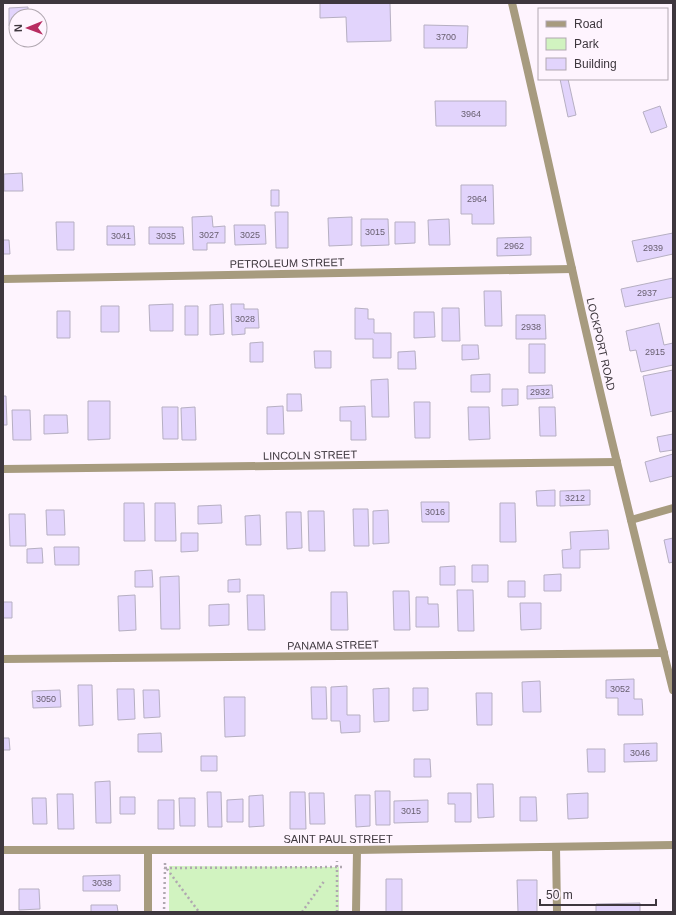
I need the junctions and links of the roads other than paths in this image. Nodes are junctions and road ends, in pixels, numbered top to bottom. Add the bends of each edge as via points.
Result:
1 (512, 3) edge
2 (572, 269) junction
3 (3, 278) edge
4 (617, 462) junction
5 (3, 469) edge
6 (673, 508) edge
7 (631, 520) junction
8 (664, 653) junction
9 (3, 659) edge
10 (673, 690) edge
11 (673, 845) edge
12 (556, 847) junction
13 (3, 850) edge
14 (148, 850) junction
15 (357, 850) junction
16 (148, 912) edge
17 (356, 912) edge
18 (556, 912) edge

1 - 2 street, LOCKPORT ROAD
2 - 3 street, PETROLEUM STREET
2 - 4 street, LOCKPORT ROAD
4 - 5 street, LINCOLN STREET
4 - 7 street, LOCKPORT ROAD
6 - 7 street
7 - 8 street, LOCKPORT ROAD
8 - 9 street, PANAMA STREET
8 - 10 street, LOCKPORT ROAD
11 - 12 street, SAINT PAUL STREET
12 - 15 street, SAINT PAUL STREET
12 - 18 street
13 - 14 street, SAINT PAUL STREET
14 - 15 street, SAINT PAUL STREET
14 - 16 street
15 - 17 street

